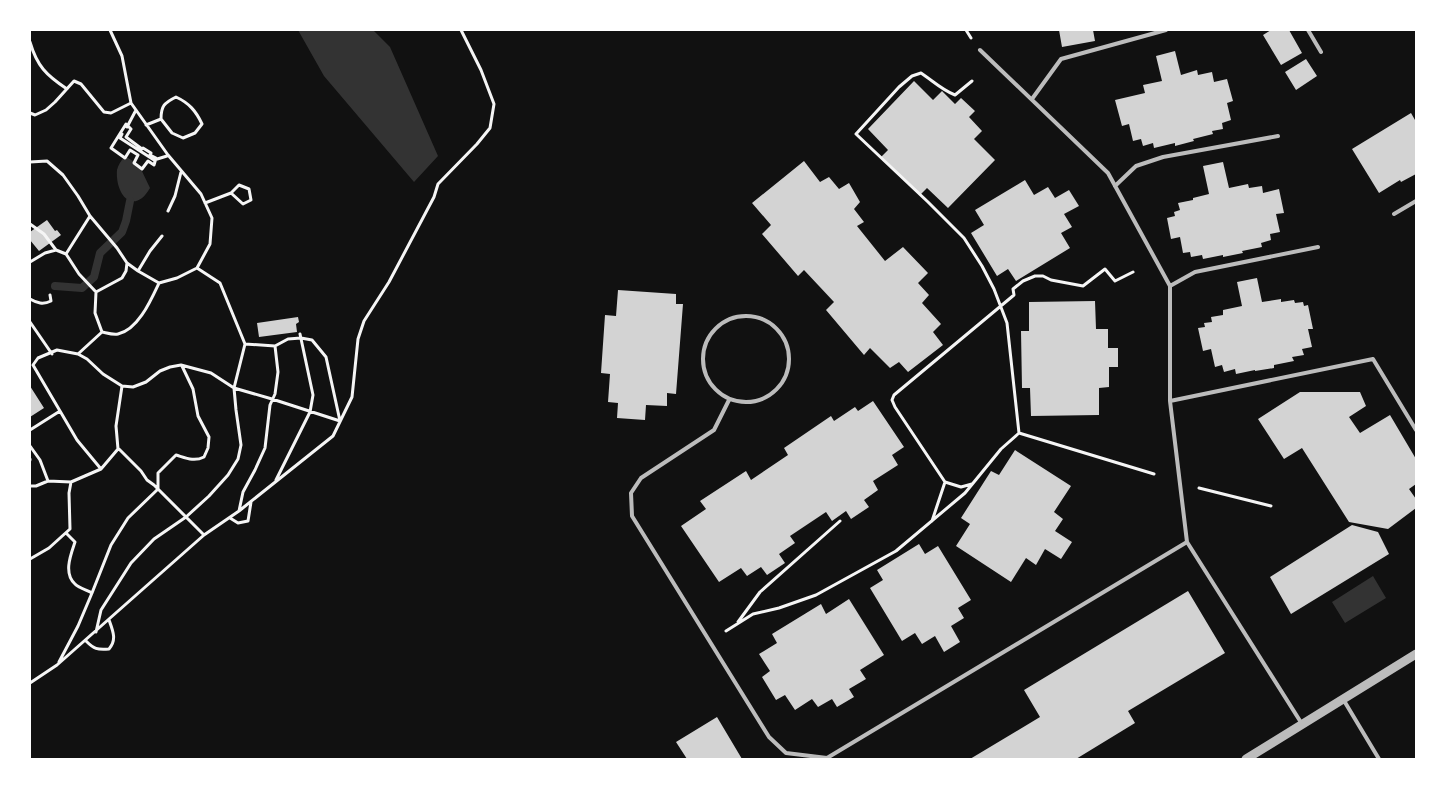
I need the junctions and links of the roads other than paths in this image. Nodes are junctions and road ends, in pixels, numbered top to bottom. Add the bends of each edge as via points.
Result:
1 (1166, 30) edge
2 (1308, 30) edge
3 (980, 50) dead end
4 (1321, 52) dead end
5 (1032, 99) junction
6 (1278, 136) dead end
7 (1115, 186) junction
8 (1416, 201) edge
9 (1394, 214) dead end
10 (1318, 247) dead end
11 (1170, 286) junction
12 (729, 400) junction
13 (1170, 401) junction
14 (1416, 430) edge
15 (1187, 542) junction
16 (1416, 654) edge
17 (1343, 699) junction
18 (1302, 724) junction
19 (1246, 759) edge
20 (1379, 759) edge

1 - 5 lane via 1061,60
2 - 4 lane
3 - 5 lane
5 - 7 lane via 1108,173
6 - 7 lane via 1163,157 1136,166
7 - 11 lane
8 - 9 lane
10 - 11 lane via 1195,272
11 - 13 lane
12 - 12 lane via 752,403 772,394 786,376 789,354 780,333 762,319 740,316 719,325 706,342 702,365 711,386
12 - 15 lane via 714,430 641,478 631,493 632,516 769,737 786,754 827,758
13 - 14 lane via 1373,358
13 - 15 lane
15 - 18 lane
16 - 17 street
17 - 18 street
17 - 20 lane
18 - 19 street

